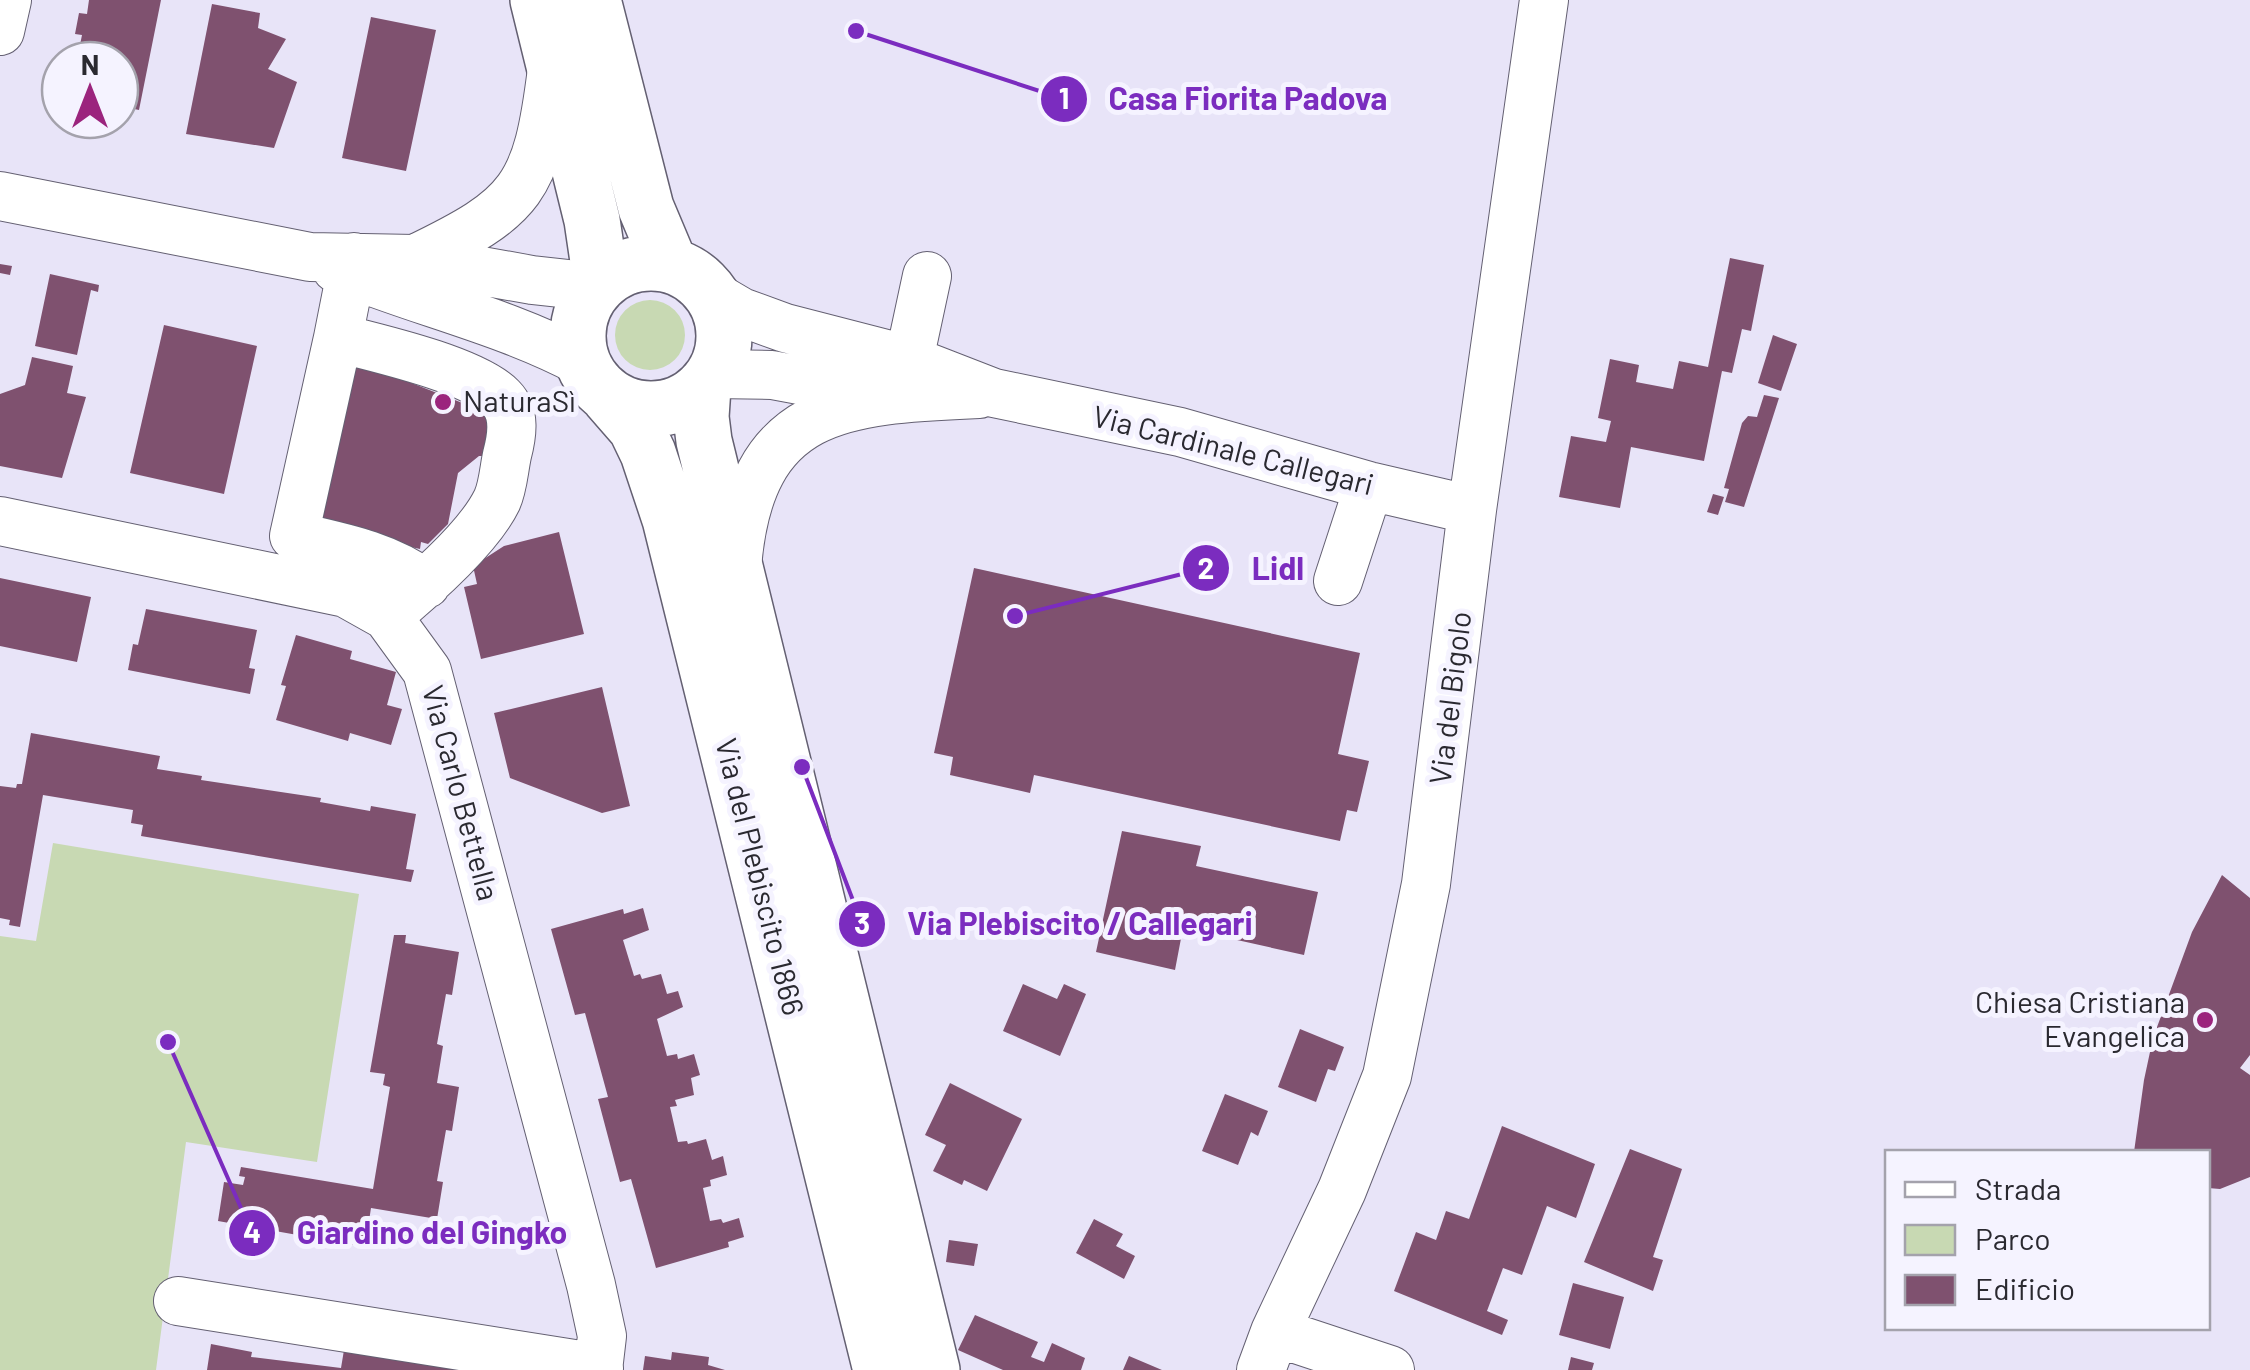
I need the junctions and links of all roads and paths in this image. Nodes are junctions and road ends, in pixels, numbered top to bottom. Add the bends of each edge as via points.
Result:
1 (7, 0) edge
2 (538, 0) edge
3 (594, 0) edge
4 (1544, 0) edge
5 (0, 31) edge
6 (553, 61) junction
7 (0, 196) edge
8 (415, 259) junction
9 (338, 262) junction
10 (927, 276) dead end
11 (691, 280) junction
12 (598, 284) junction
13 (338, 338) junction
14 (596, 379) junction
15 (903, 379) junction
16 (709, 381) junction
17 (1369, 486) junction
18 (1472, 510) junction
19 (0, 522) edge
20 (736, 570) junction
21 (1338, 581) dead end
22 (426, 584) junction
23 (387, 616) junction
24 (178, 1302) dead end
25 (1268, 1351) edge
26 (521, 1363) edge
27 (599, 1369) edge
28 (881, 1370) edge
29 (932, 1370) edge
30 (1390, 1370) edge

1 - 5 street
2 - 6 main road
3 - 11 main road via 646,208
4 - 18 street, Via del Bigolo
6 - 8 street via 542,140 522,190 480,227
6 - 12 main road via 592,220
7 - 9 street
8 - 9 street
8 - 12 street
9 - 13 street
9 - 14 street via 385,288 519,331
10 - 15 street
11 - 12 main road via 646,262
11 - 15 street, Via Cardinale Callegari via 741,312
11 - 16 main road via 724,326 721,359
12 - 14 main road via 578,323 578,343
13 - 22 street via 294,536 368,553
13 - 22 street via 406,355 489,388 505,402 514,430 496,500
14 - 16 main road via 632,407 658,409 682,402
14 - 28 main road, Via del Plebiscito 1866 via 636,428 670,519
15 - 16 street, Via Cardinale Callegari via 772,375
15 - 17 street, Via Cardinale Callegari via 1180,432
15 - 20 street, Via Cardinale Callegari via 827,412 780,445 740,523
16 - 20 main road, Via del Plebiscito 1866 via 704,441
17 - 18 street, Via Cardinale Callegari
17 - 21 street
18 - 25 street, Via del Bigolo via 1426,884 1386,1076
19 - 23 street, Via Carlo Bettella via 346,593
20 - 29 main road, Via del Plebiscito 1866
22 - 23 street
23 - 27 street, Via Carlo Bettella via 428,671 591,1285 602,1336
24 - 26 street
25 - 30 street
26 - 27 street

